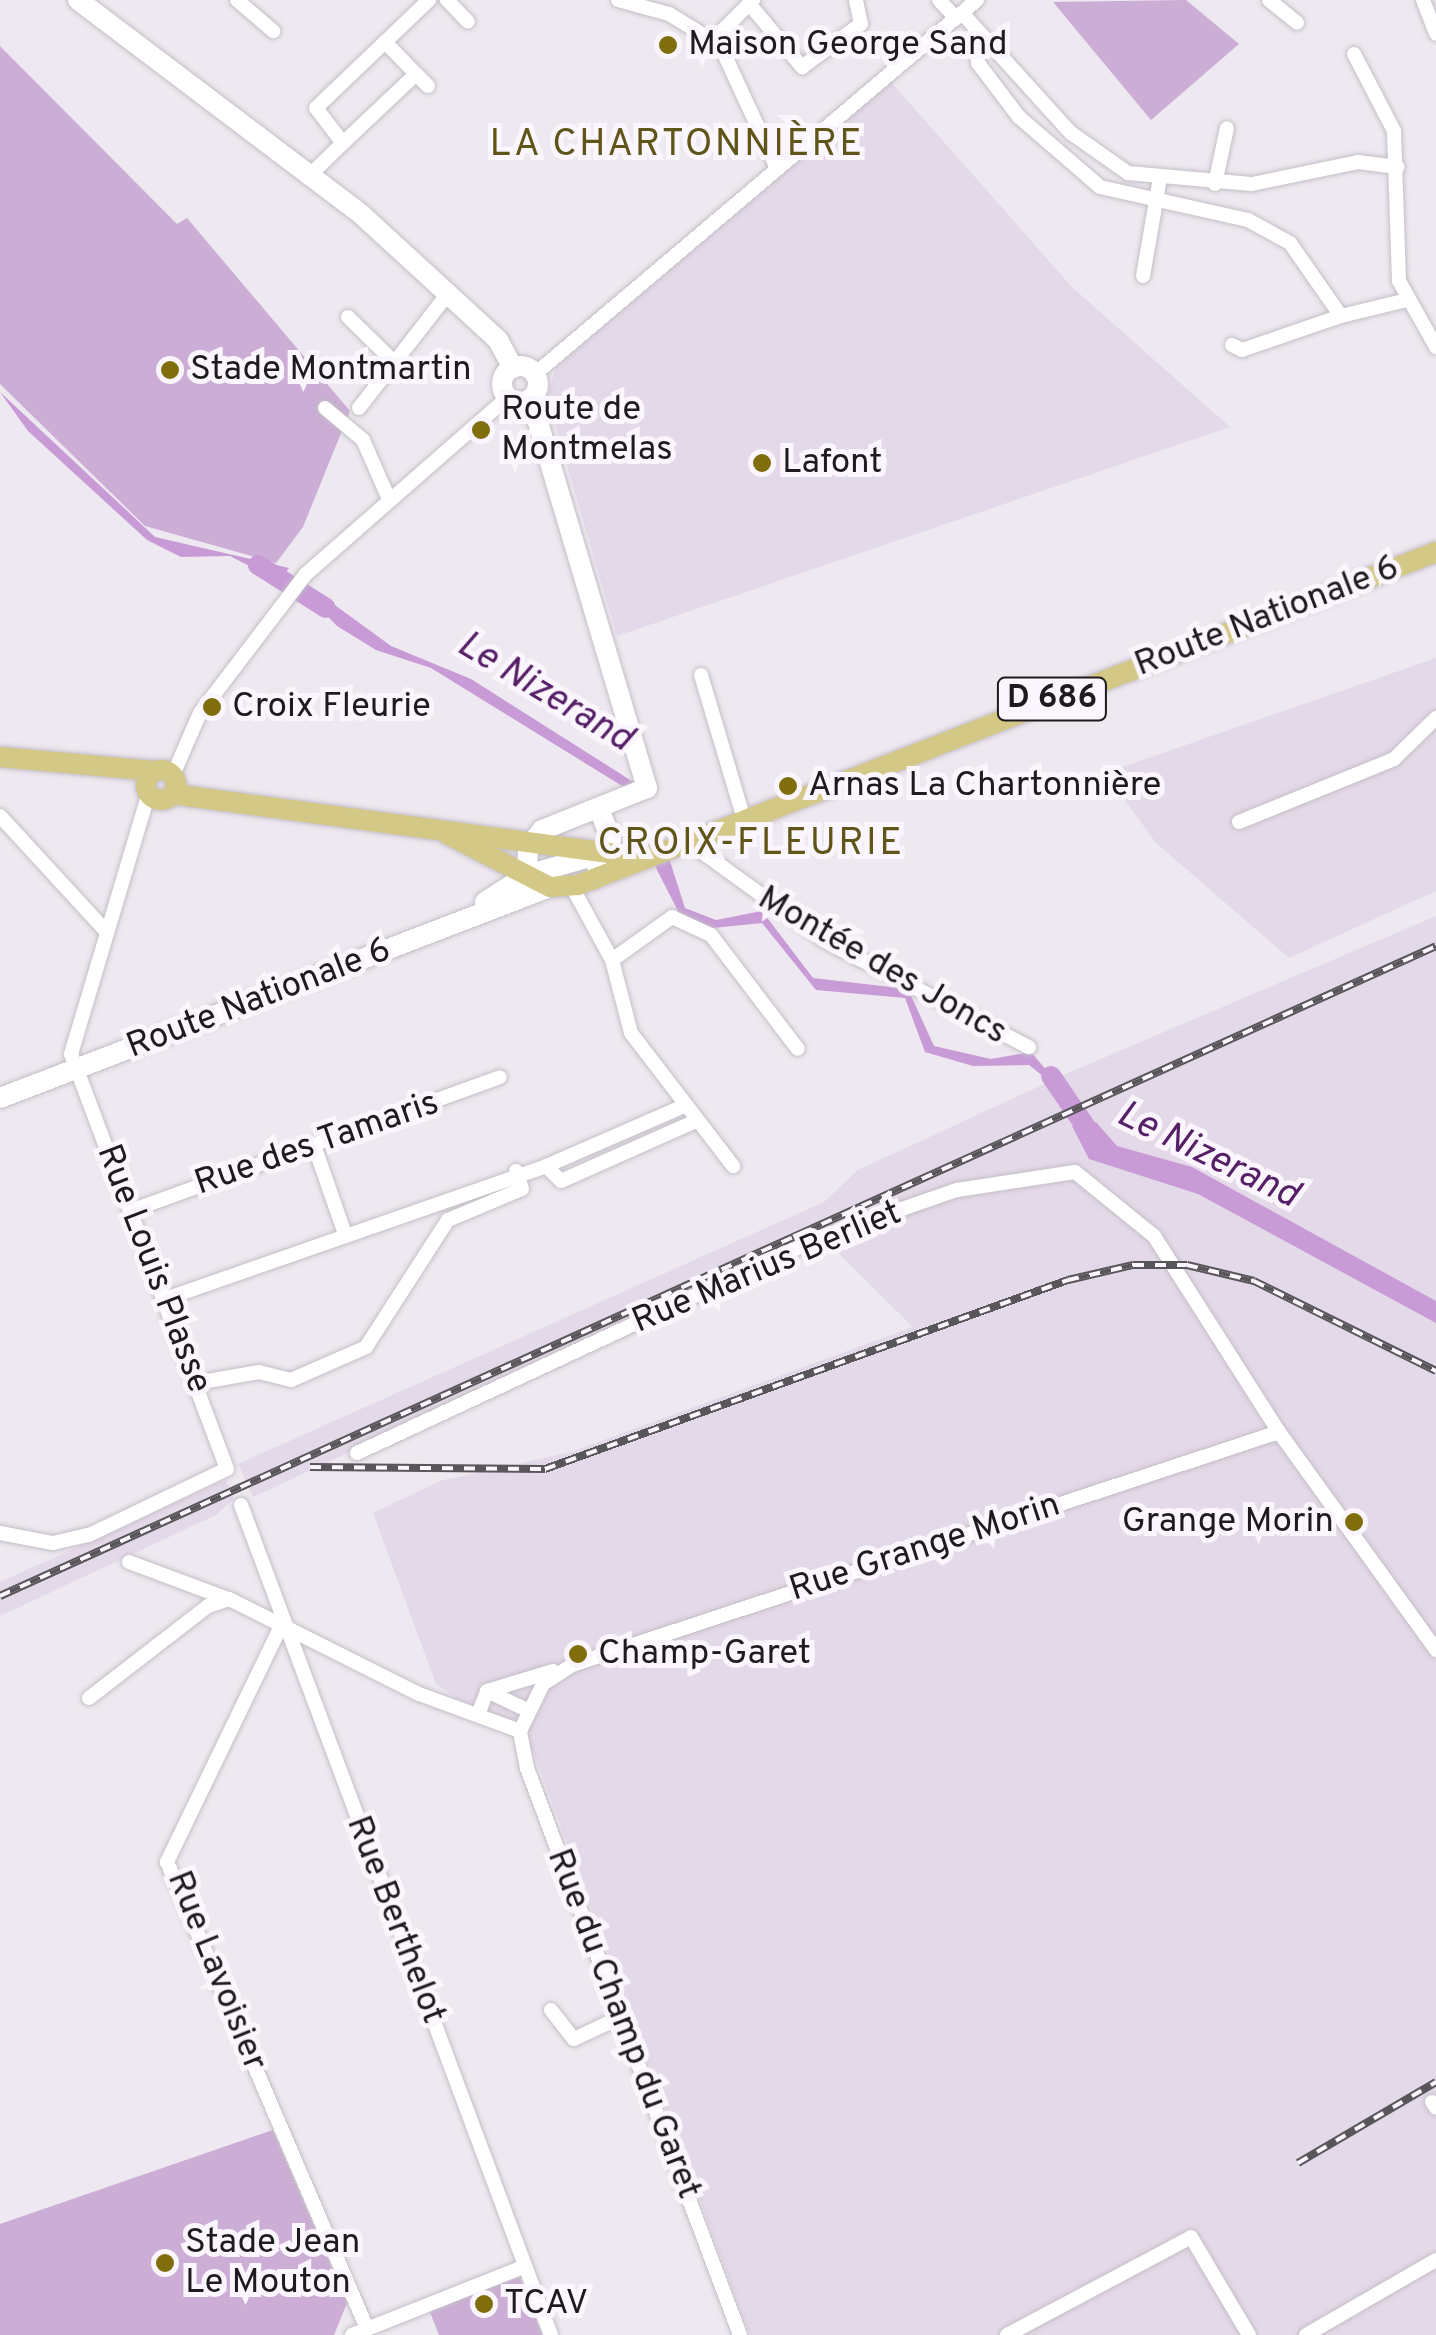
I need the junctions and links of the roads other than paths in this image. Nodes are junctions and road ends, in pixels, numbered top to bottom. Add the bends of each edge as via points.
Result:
1 (78, 0) edge
2 (237, 0) edge
3 (429, 0) edge
4 (447, 0) edge
5 (618, 0) edge
6 (856, 0) edge
7 (939, 0) edge
8 (977, 0) edge
9 (1269, 0) edge
10 (1424, 0) edge
11 (752, 3) edge
12 (663, 6) edge
13 (959, 16) junction
14 (468, 22) dead end
15 (1298, 22) dead end
16 (975, 28) junction
17 (273, 31) dead end
18 (1436, 34) edge
19 (712, 40) junction
20 (385, 42) junction
21 (1354, 54) dead end
22 (416, 74) junction
23 (428, 86) dead end
24 (1227, 128) dead end
25 (343, 144) junction
26 (776, 166) junction
27 (1398, 168) junction
28 (311, 174) junction
29 (1160, 178) junction
30 (1215, 184) junction
31 (1156, 198) junction
32 (1143, 276) dead end
33 (447, 295) junction
34 (1406, 300) junction
35 (1341, 316) junction
36 (348, 317) dead end
37 (1232, 345) dead end
38 (1436, 347) edge
39 (390, 358) junction
40 (513, 368) junction
41 (536, 374) junction
42 (508, 398) junction
43 (532, 399) junction
44 (325, 408) dead end
45 (360, 408) dead end
46 (388, 497) junction
47 (1436, 552) edge
48 (701, 675) dead end
49 (1436, 718) edge
50 (0, 757) edge
51 (162, 784) junction
52 (599, 809) junction
53 (0, 816) edge
54 (745, 822) junction
55 (1238, 822) dead end
56 (447, 834) junction
57 (690, 844) junction
58 (528, 848) junction
59 (660, 854) junction
60 (599, 857) junction
61 (527, 875) junction
62 (561, 886) junction
63 (442, 929) junction
64 (104, 930) junction
65 (612, 960) junction
66 (1028, 1047) dead end
67 (798, 1050) dead end
68 (76, 1069) junction
69 (500, 1077) dead end
70 (0, 1097) edge
71 (684, 1106) junction
72 (696, 1121) junction
73 (314, 1145) junction
74 (546, 1166) junction
75 (733, 1166) dead end
76 (516, 1171) junction
77 (133, 1210) junction
78 (344, 1231) junction
79 (165, 1299) junction
80 (196, 1383) junction
81 (1278, 1432) junction
82 (357, 1453) dead end
83 (241, 1505) dead end
84 (0, 1533) edge
85 (128, 1562) dead end
86 (229, 1600) junction
87 (283, 1622) junction
88 (1436, 1650) edge
89 (572, 1664) junction
90 (487, 1692) junction
91 (89, 1698) dead end
92 (527, 1710) junction
93 (479, 1712) junction
94 (520, 1732) junction
95 (551, 2010) dead end
96 (621, 2017) junction
97 (1436, 2260) edge
98 (525, 2266) junction
99 (366, 2324) junction
100 (352, 2335) edge
101 (550, 2335) edge
102 (740, 2335) edge
103 (1007, 2335) edge
104 (1250, 2335) edge
105 (1306, 2335) edge

1 - 28 street
2 - 17 street
3 - 20 street
4 - 14 street
5 - 12 street
6 - 11 street via 861,24 802,68
7 - 13 street
8 - 13 street
9 - 15 street
10 - 18 street
11 - 19 street
12 - 19 street
13 - 16 street
13 - 26 street
16 - 29 street via 1102,159
16 - 31 street via 978,62 1066,163 1100,187
19 - 26 street
20 - 22 street
20 - 25 street via 316,108
21 - 27 street via 1394,131
22 - 23 street
22 - 25 street
24 - 30 street
25 - 28 street
26 - 41 street
27 - 30 street via 1358,162
27 - 34 street
28 - 33 street
29 - 30 street
29 - 31 street
31 - 32 street
31 - 35 street via 1248,220 1290,243
33 - 39 street
33 - 40 street via 498,340
34 - 35 street
34 - 38 street
35 - 37 street via 1242,350
36 - 39 street
39 - 45 street
40 - 41 street
40 - 42 street via 502,380
41 - 43 street
42 - 43 street
42 - 46 street
43 - 52 street via 647,788
44 - 46 street via 363,440
46 - 51 street via 287,596
47 - 54 main road, Route Nationale 6 / D 686
48 - 54 street
49 - 55 street via 1394,759
50 - 51 main road
51 - 56 main road
51 - 64 street
52 - 58 street via 542,830
52 - 60 street via 611,839
53 - 64 street
54 - 57 main road, Route Nationale 6 / D 686
56 - 58 main road
56 - 61 main road
57 - 59 main road, Route Nationale 6 / D 686
57 - 66 street, Montée des Joncs via 825,941
58 - 60 main road
58 - 61 street
59 - 60 main road, Route Nationale 6 / D 686
59 - 62 main road, Route Nationale 6 / D 686
60 - 61 street, Route Nationale 6 / D 686
60 - 62 street
61 - 62 main road
61 - 63 street, Route Nationale 6 / D 686
62 - 63 street, Route Nationale 6 / D 686
62 - 65 street
63 - 68 street, Route Nationale 6 / D 686
64 - 68 street via 71,1054
65 - 67 street via 672,917 711,935
65 - 71 street via 631,1033
68 - 70 street, D 686
68 - 77 street, Rue Louis Plasse
69 - 73 street, Rue des Tamaris
71 - 72 street
71 - 74 street
72 - 74 street via 561,1181
72 - 75 street
73 - 77 street, Rue des Tamaris
73 - 78 street
74 - 76 street
76 - 78 street
76 - 80 street via 522,1189 448,1220 366,1348 291,1380 259,1372
77 - 79 street, Rue Louis Plasse
78 - 79 street
79 - 80 street, Rue Louis Plasse
80 - 84 street, Rue Louis Plasse via 227,1469 89,1535 54,1542
81 - 82 street, Rue Marius Berliet via 1154,1236 1075,1172 957,1190 821,1237
81 - 88 street, Rue Marius Berliet
81 - 89 street, Rue Grange Morin
83 - 87 street, Rue Berthelot
85 - 86 street
86 - 87 street
86 - 91 street via 208,1606
87 - 93 street via 419,1694
87 - 98 street, Rue Berthelot
87 - 99 street, Rue Lavoisier via 167,1862
89 - 90 street, Rue Grange Morin
89 - 92 street, Rue Grange Morin via 543,1684
90 - 92 street
90 - 93 street
92 - 94 street
93 - 94 street
94 - 96 street, Rue du Champ du Garet
95 - 96 street via 574,2040
96 - 102 street, Rue du Champ du Garet
97 - 105 street
98 - 99 street
98 - 101 street, Rue Berthelot
99 - 100 street
103 - 104 street via 1176,2238 1191,2237

